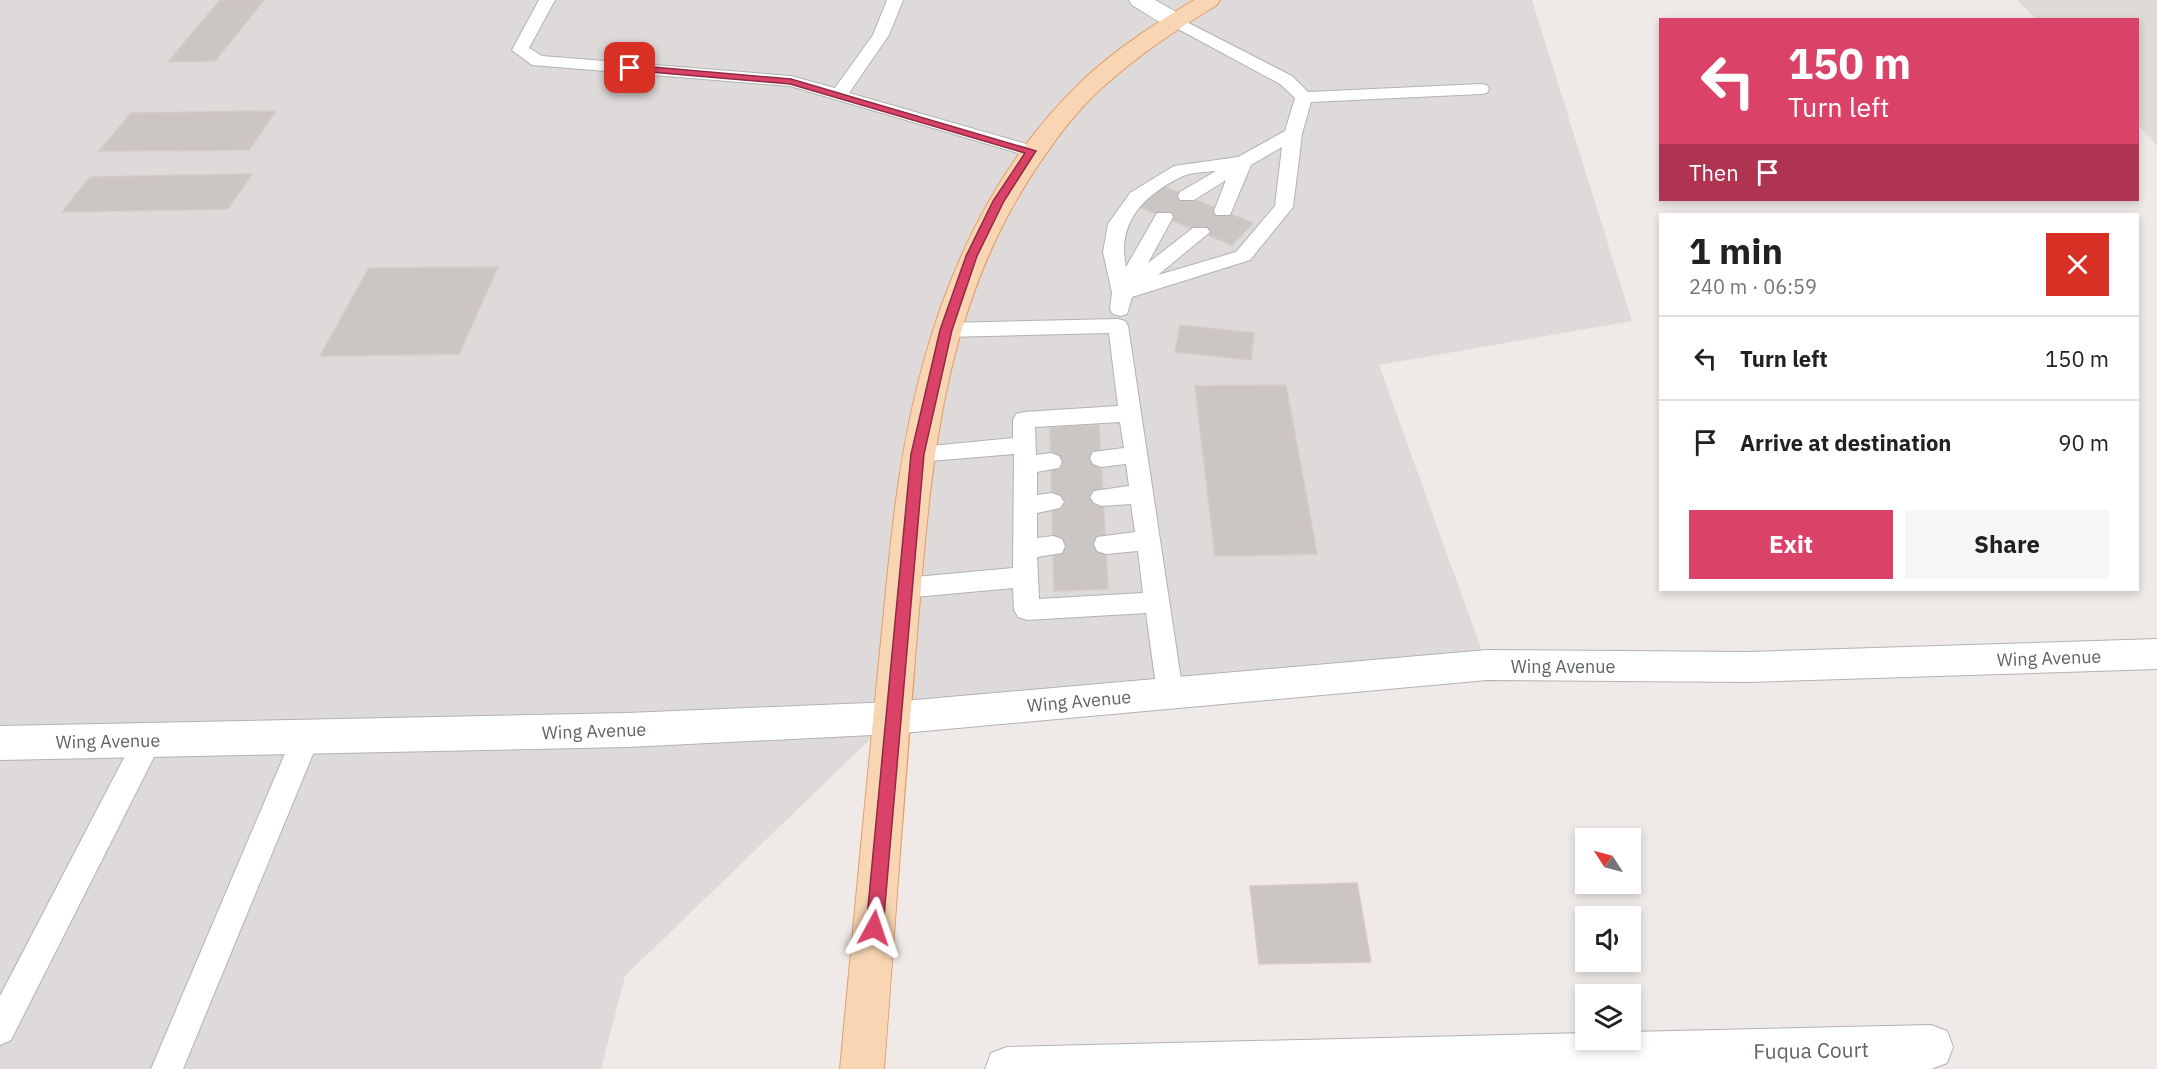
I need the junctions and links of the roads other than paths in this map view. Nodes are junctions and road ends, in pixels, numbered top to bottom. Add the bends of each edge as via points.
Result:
1 (547, 0) edge
2 (895, 0) edge
3 (1140, 0) edge
4 (1209, 0) edge
5 (1175, 21) junction
6 (1481, 90) dead end
7 (839, 95) junction
8 (1304, 97) junction
9 (1293, 134) junction
10 (1031, 151) junction
11 (1243, 162) junction
12 (1187, 196) dead end
13 (1223, 211) dead end
14 (1164, 217) dead end
15 (1200, 232) dead end
16 (1122, 293) junction
17 (1118, 326) junction
18 (946, 330) junction
19 (1131, 413) junction
20 (918, 454) junction
21 (1025, 455) junction
22 (1137, 456) junction
23 (1101, 458) dead end
24 (1051, 462) dead end
25 (1142, 494) junction
26 (1102, 497) dead end
27 (1052, 502) dead end
28 (1025, 506) junction
29 (1149, 540) junction
30 (1106, 544) dead end
31 (1053, 546) dead end
32 (1025, 548) junction
33 (1025, 577) junction
34 (904, 588) junction
35 (1157, 602) junction
36 (2157, 654) edge
37 (1170, 693) junction
38 (892, 718) junction
39 (306, 737) junction
40 (148, 740) junction
41 (0, 743) edge
42 (0, 1029) edge
43 (1931, 1047) dead end
44 (167, 1069) edge
45 (862, 1069) edge
46 (1007, 1069) edge

1 - 7 lane via 520,50 538,61 791,81
2 - 7 lane via 881,35
3 - 5 street
4 - 5 main road
5 - 8 lane via 1286,80
5 - 10 main road via 1110,67 1068,107
6 - 8 lane
7 - 10 lane
8 - 9 lane
9 - 11 lane
9 - 16 lane via 1284,207 1243,256
10 - 18 main road via 999,201 972,256
11 - 12 lane
11 - 13 lane
11 - 16 lane via 1180,170 1137,197 1118,224 1113,252
14 - 16 lane
15 - 16 lane
16 - 17 lane
17 - 18 lane
17 - 19 lane
18 - 20 main road
19 - 21 lane via 1024,420
19 - 22 lane
20 - 21 lane
20 - 34 main road
21 - 24 lane
21 - 28 lane
22 - 23 lane
22 - 25 lane
25 - 26 lane
25 - 29 lane
27 - 28 lane
28 - 32 lane
29 - 30 lane
29 - 35 lane
31 - 32 lane
32 - 33 lane
33 - 34 lane
33 - 35 lane via 1027,610
34 - 38 main road
35 - 37 lane
36 - 37 street, Wing Avenue via 1748,667 1487,665
37 - 38 street, Wing Avenue
38 - 39 street, Wing Avenue via 627,730
38 - 45 main road
39 - 40 street, Wing Avenue
39 - 44 lane
40 - 41 street, Wing Avenue
40 - 42 lane
43 - 46 street, Fuqua Court

